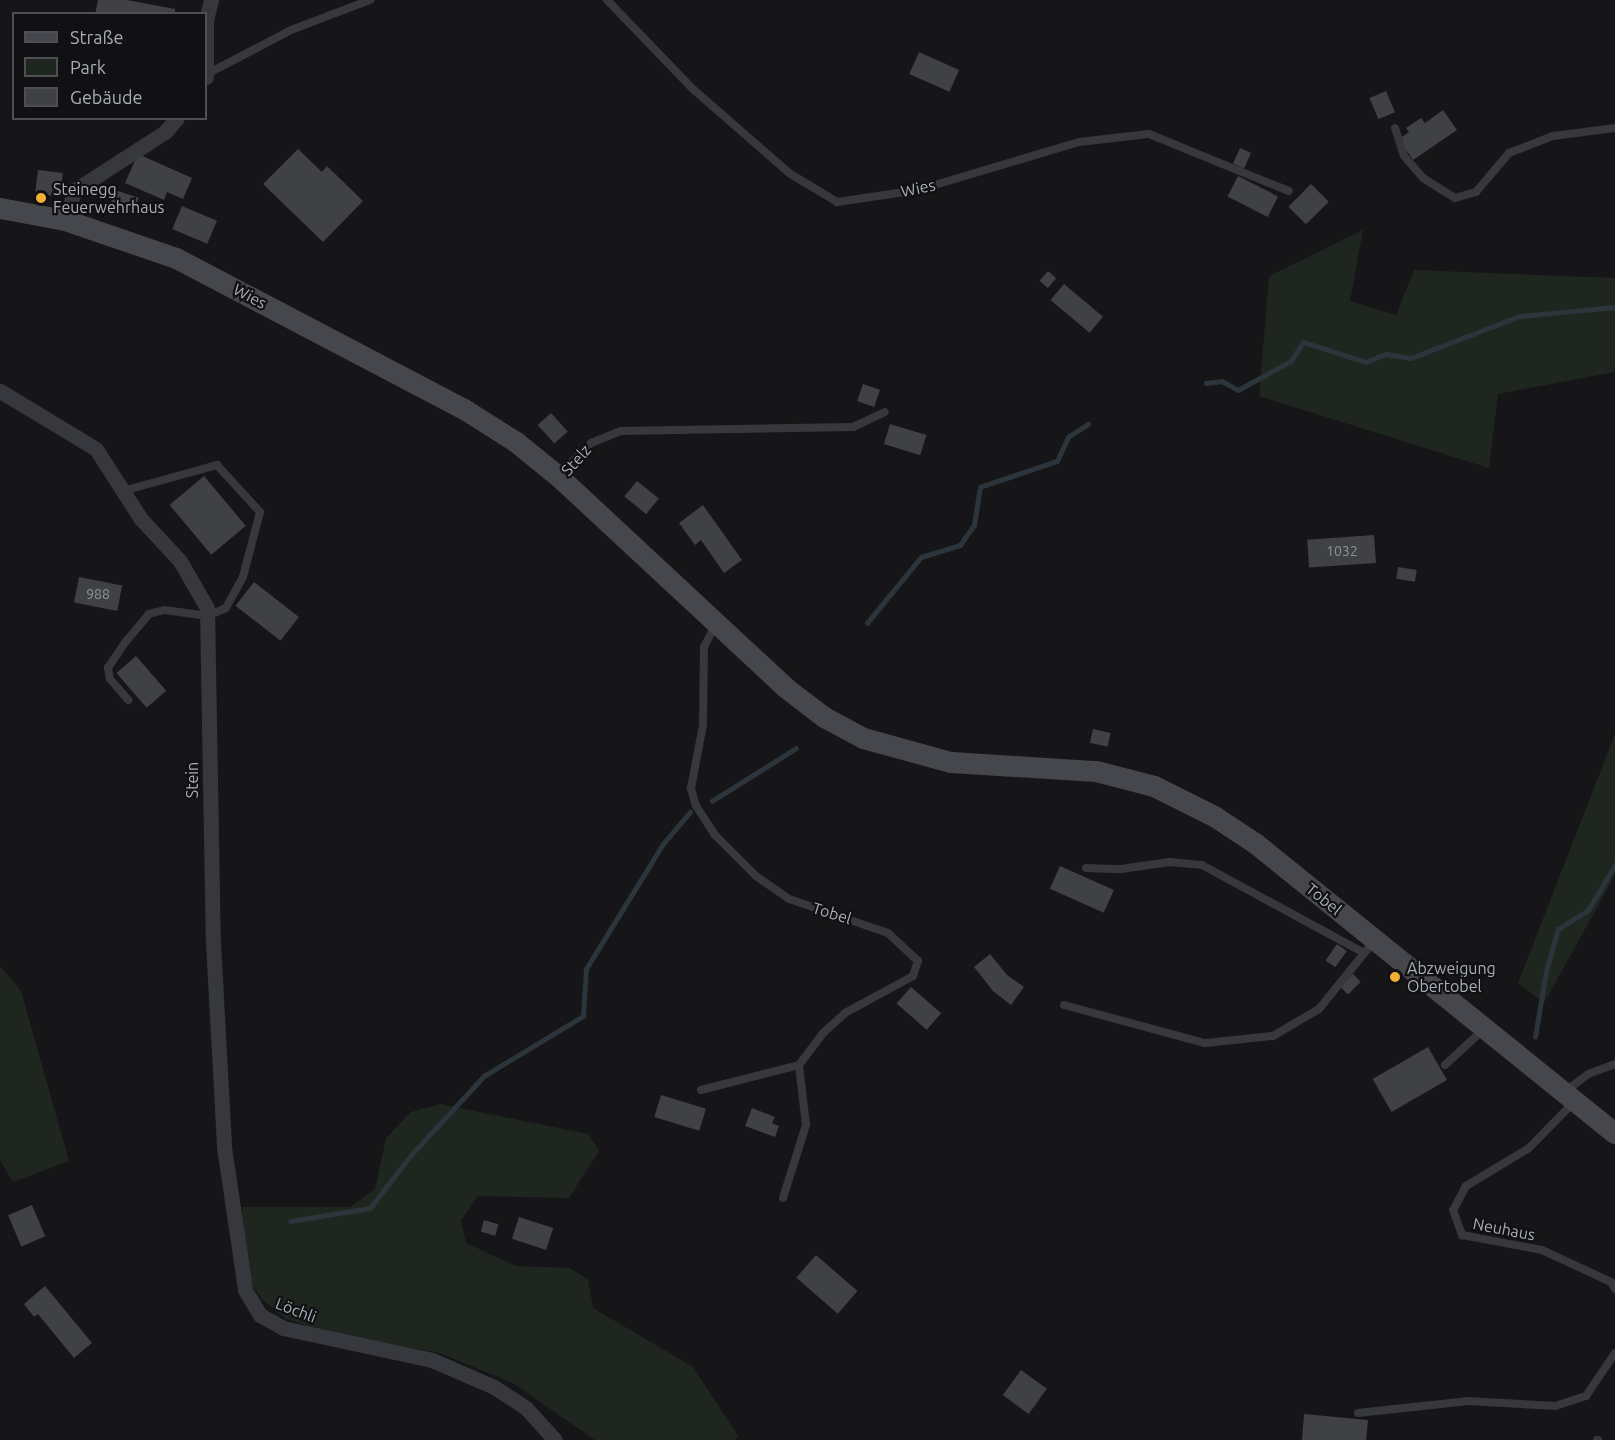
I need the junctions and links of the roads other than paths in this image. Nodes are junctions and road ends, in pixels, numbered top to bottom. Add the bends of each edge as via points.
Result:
1 (211, 0) edge
2 (370, 0) edge
3 (607, 0) edge
4 (207, 16) edge
5 (207, 75) edge
6 (175, 120) edge
7 (1395, 128) dead end
8 (1615, 128) edge
9 (1289, 191) dead end
10 (0, 208) edge
11 (64, 220) junction
12 (0, 391) edge
13 (885, 412) dead end
14 (558, 476) junction
15 (123, 491) junction
16 (208, 616) junction
17 (716, 624) junction
18 (128, 700) dead end
19 (806, 704) joint
20 (1086, 868) dead end
21 (1370, 946) junction
22 (1064, 1005) dead end
23 (1486, 1028) junction
24 (1615, 1064) edge
25 (799, 1065) junction
26 (1445, 1065) dead end
27 (701, 1090) dead end
28 (1570, 1096) junction
29 (1615, 1132) edge
30 (783, 1198) dead end
31 (239, 1257) joint
32 (1615, 1289) edge
33 (1615, 1353) edge
34 (1358, 1413) dead end
35 (555, 1440) edge

1 - 4 street
2 - 5 lane via 291,30
3 - 9 lane, Wies via 694,90 789,172 837,202 918,190 1079,142 1149,134
6 - 11 street via 165,132 75,190
7 - 8 lane via 1404,156 1423,178 1455,198 1476,192 1509,153 1552,136
10 - 11 main road, Wies
11 - 14 main road, Wies via 186,263 464,409 516,442
12 - 15 street, Stein via 96,449
13 - 14 lane, Stelz via 853,427 621,431 591,443
14 - 17 main road, Stelz
15 - 16 street, Stein via 141,519 180,561
15 - 16 lane via 217,465 260,512 243,577 226,608
16 - 18 lane via 164,610 149,614 108,668 110,679
16 - 31 street, Stein via 213,942 224,1147
17 - 19 main road, Stelz
17 - 25 lane, Tobel via 704,647 703,725 691,788 696,806 715,835 756,876 789,899 888,933 918,961 913,976 845,1013 823,1033
19 - 21 main road, Tobel via 863,738 908,753 951,762 1096,771 1172,794 1255,843
20 - 21 lane via 1121,869 1169,862 1202,865
21 - 22 lane via 1319,1009 1273,1036 1205,1043
21 - 23 main road, Tobel
23 - 26 lane
23 - 28 main road, Tobel
24 - 28 lane via 1588,1074
25 - 27 lane
25 - 30 lane via 806,1125
28 - 29 main road, Tobel
28 - 32 lane, Neuhaus via 1529,1148 1466,1185 1453,1210 1462,1234 1542,1250 1611,1282
31 - 35 street, Löchli via 245,1290 260,1315 308,1335 432,1360 494,1387 526,1408
33 - 34 lane via 1586,1396 1555,1406 1468,1401

